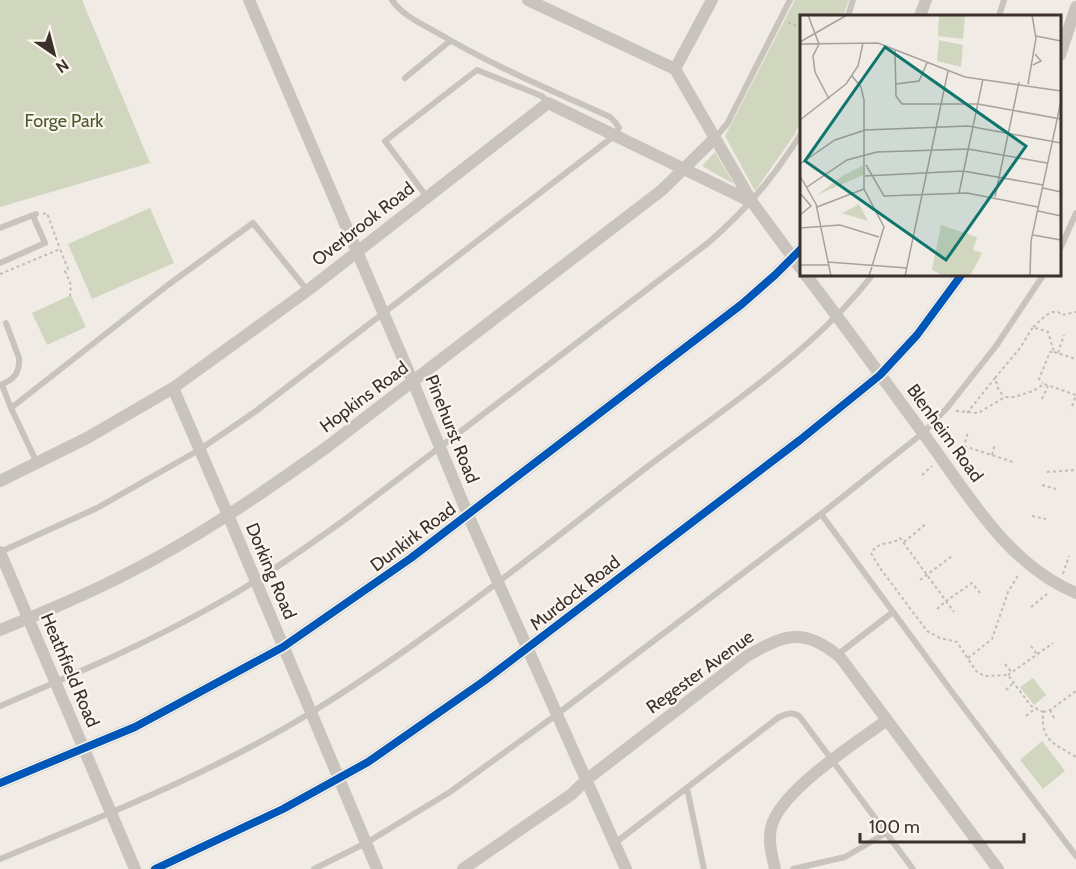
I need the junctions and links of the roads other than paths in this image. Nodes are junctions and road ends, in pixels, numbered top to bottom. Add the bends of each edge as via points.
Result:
1 (249, 0) edge
2 (392, 0) edge
3 (528, 0) edge
4 (712, 0) edge
5 (790, 0) edge
6 (854, 0) edge
7 (926, 0) edge
8 (1004, 0) edge
9 (1076, 7) edge
10 (848, 15) edge
11 (920, 15) edge
12 (999, 15) edge
13 (450, 41) junction
14 (1061, 50) edge
15 (675, 69) junction
16 (405, 78) dead end
17 (548, 103) junction
18 (800, 134) edge
19 (614, 135) junction
20 (714, 139) junction
21 (686, 169) junction
22 (427, 197) junction
23 (752, 202) junction
24 (1076, 213) edge
25 (0, 228) edge
26 (1061, 245) edge
27 (800, 249) edge
28 (356, 252) junction
29 (792, 259) junction
30 (0, 263) edge
31 (800, 269) edge
32 (807, 276) edge
33 (871, 276) edge
34 (960, 276) edge
35 (1043, 276) edge
36 (307, 291) junction
37 (383, 314) junction
38 (836, 315) junction
39 (6, 323) dead end
40 (880, 375) junction
41 (413, 382) junction
42 (1, 385) edge
43 (172, 388) junction
44 (11, 408) junction
45 (923, 433) junction
46 (440, 448) junction
47 (199, 450) junction
48 (37, 463) junction
49 (0, 481) edge
50 (821, 514) junction
51 (228, 515) junction
52 (468, 515) junction
53 (0, 552) edge
54 (255, 581) junction
55 (498, 582) junction
56 (1076, 593) edge
57 (893, 612) junction
58 (28, 618) junction
59 (0, 630) edge
60 (283, 647) junction
61 (528, 648) junction
62 (837, 655) junction
63 (55, 682) junction
64 (0, 706) edge
65 (310, 713) junction
66 (556, 715) junction
67 (887, 720) junction
68 (83, 748) junction
69 (833, 761) junction
70 (338, 778) junction
71 (586, 780) junction
72 (0, 783) edge
73 (687, 788) junction
74 (111, 813) junction
75 (886, 833) junction
76 (366, 843) junction
77 (615, 843) junction
78 (1076, 856) edge
79 (0, 858) edge
80 (135, 869) edge
81 (155, 869) edge
82 (314, 869) edge
83 (376, 869) edge
84 (464, 869) edge
85 (626, 869) edge
86 (704, 869) edge
87 (776, 869) edge
88 (793, 869) edge
89 (913, 869) edge
90 (998, 869) edge

1 - 28 street, Pinehurst Road
2 - 13 lane via 410,17
3 - 15 street
4 - 15 street
5 - 20 lane via 728,124
6 - 10 lane
7 - 11 street
8 - 12 lane
9 - 14 street
13 - 16 lane
13 - 19 lane via 610,117 619,128
15 - 20 street
17 - 19 street
17 - 22 street, Overbrook Road
17 - 22 lane via 542,96 477,70 384,141
18 - 23 lane
19 - 21 street
19 - 37 lane
20 - 21 street, Hopkins Road
20 - 23 street
21 - 23 street
21 - 41 street, Hopkins Road
22 - 28 street, Overbrook Road
23 - 29 street
23 - 46 lane via 688,259
24 - 26 lane
25 - 30 lane via 35,215 45,243
27 - 29 street, Dunkirk Road
28 - 36 street, Overbrook Road
28 - 37 street, Pinehurst Road
29 - 31 street
29 - 52 street, Dunkirk Road via 742,304
32 - 38 street, Blenheim Road
33 - 38 lane
34 - 40 street, Murdock Road
35 - 45 lane via 996,346
36 - 43 street, Overbrook Road
36 - 44 lane via 253,223
37 - 41 street, Pinehurst Road
37 - 47 lane
38 - 40 street, Blenheim Road
38 - 55 lane via 773,372
39 - 42 lane via 20,365 13,380
40 - 45 street, Blenheim Road
40 - 61 street, Murdock Road
41 - 46 street, Pinehurst Road
41 - 51 street, Hopkins Road via 310,460
42 - 44 lane
43 - 47 street, Dorking Road
43 - 48 street, Overbrook Road
44 - 48 lane
45 - 50 lane
45 - 56 street, Blenheim Road via 990,524 1029,564
46 - 52 street, Pinehurst Road
46 - 54 lane
47 - 51 street, Dorking Road
47 - 53 lane via 97,508
48 - 49 street, Overbrook Road
50 - 57 lane
50 - 66 lane
51 - 54 street, Dorking Road
51 - 58 street, Hopkins Road via 131,572
52 - 55 street, Pinehurst Road
52 - 60 street, Dunkirk Road
53 - 58 street, Heathfield Road
54 - 60 street, Dorking Road
54 - 63 lane via 162,633
55 - 61 street, Pinehurst Road
55 - 65 lane via 391,661
57 - 62 lane
57 - 78 lane
58 - 59 street, Hopkins Road
58 - 63 street, Heathfield Road
60 - 65 street, Dorking Road
60 - 68 street, Dunkirk Road via 135,727
61 - 66 street, Pinehurst Road
61 - 70 street, Murdock Road via 395,744
62 - 67 street, Regester Avenue
62 - 71 street, Regester Avenue via 805,637 772,642 747,656
63 - 64 lane
63 - 68 street, Heathfield Road
65 - 70 street, Dorking Road
65 - 74 lane via 207,769
66 - 71 street, Pinehurst Road
66 - 76 lane via 450,792
67 - 69 street
67 - 90 street, Regester Avenue
68 - 72 street, Dunkirk Road
68 - 74 street, Heathfield Road
69 - 73 lane via 800,717 789,713
69 - 75 lane
69 - 87 street via 794,792 775,817 770,848
70 - 76 street, Dorking Road
70 - 81 street, Murdock Road
71 - 77 street, Pinehurst Road
71 - 84 street, Regester Avenue via 573,794
73 - 77 lane
73 - 86 lane
74 - 79 lane
74 - 80 street, Heathfield Road
75 - 88 lane via 845,857
75 - 89 lane
76 - 82 lane
76 - 83 street, Dorking Road
77 - 85 street, Pinehurst Road

